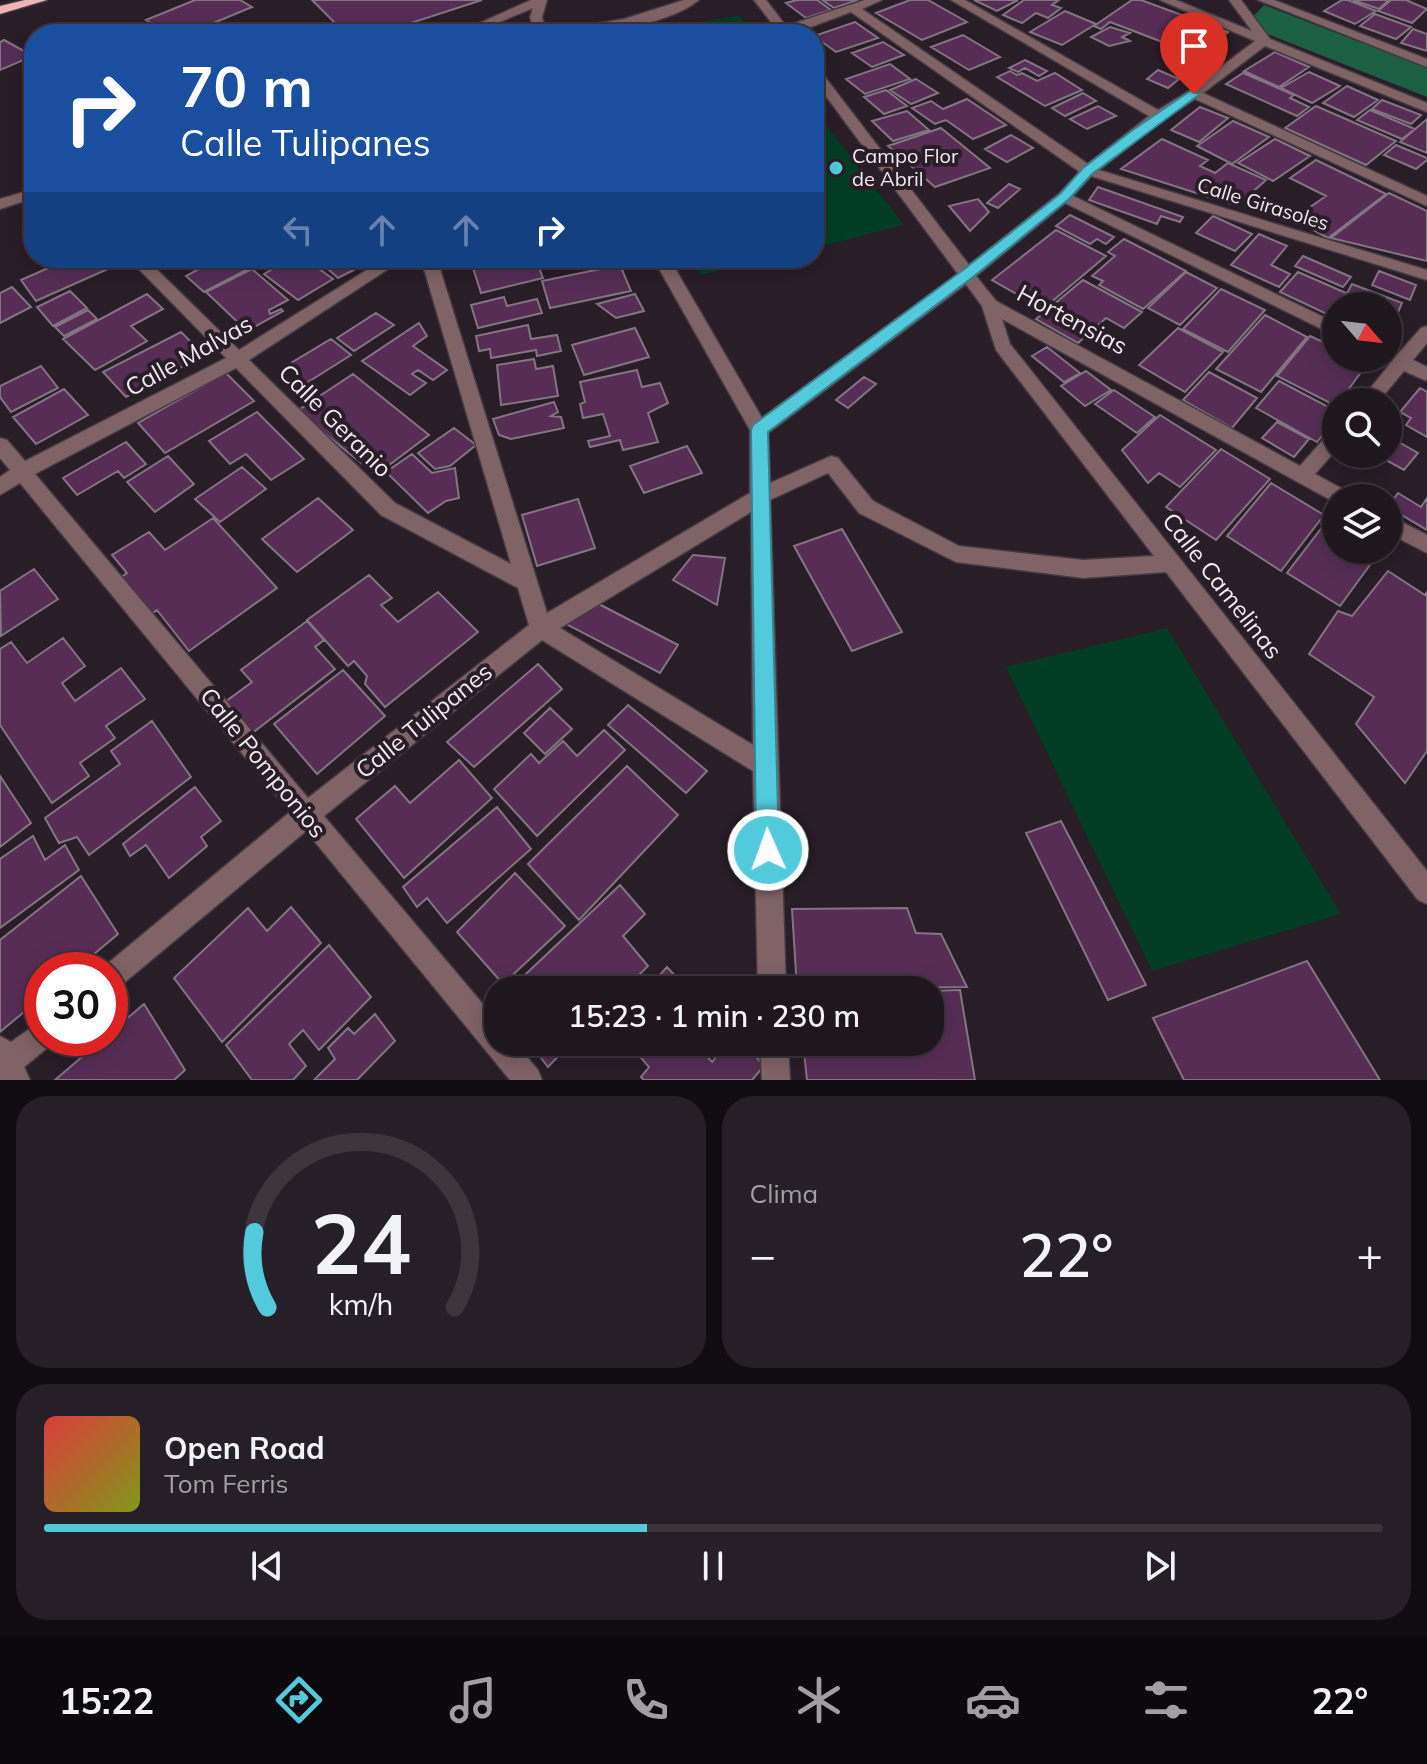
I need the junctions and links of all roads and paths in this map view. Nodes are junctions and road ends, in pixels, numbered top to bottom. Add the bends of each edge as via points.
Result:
1 (41, 0) edge
2 (693, 0) edge
3 (760, 0) edge
4 (876, 0) edge
5 (957, 0) edge
6 (1166, 0) edge
7 (1203, 0) edge
8 (1235, 0) edge
9 (1264, 0) edge
10 (540, 1) edge
11 (853, 8) junction
12 (0, 10) edge
13 (1190, 10) junction
14 (485, 24) edge
15 (538, 24) edge
16 (616, 24) edge
17 (778, 24) edge
18 (807, 24) edge
19 (1265, 40) junction
20 (1427, 63) edge
21 (824, 84) edge
22 (1194, 94) junction
23 (1427, 108) edge
24 (1158, 116) junction
25 (1088, 171) junction
26 (24, 196) edge
27 (1064, 197) junction
28 (1427, 202) edge
29 (0, 204) edge
30 (146, 268) edge
31 (381, 268) edge
32 (432, 268) edge
33 (667, 268) edge
34 (968, 274) junction
35 (1427, 275) edge
36 (990, 305) junction
37 (1322, 323) edge
38 (1427, 332) edge
39 (1402, 354) edge
40 (237, 360) junction
41 (1402, 362) edge
42 (1427, 375) edge
43 (759, 430) junction
44 (0, 445) edge
45 (1322, 454) edge
46 (23, 471) junction
47 (1303, 475) junction
48 (1322, 486) edge
49 (0, 487) edge
50 (761, 496) junction
51 (1402, 531) edge
52 (1427, 545) edge
53 (1172, 563) junction
54 (527, 582) junction
55 (541, 628) junction
56 (765, 765) junction
57 (306, 815) junction
58 (1427, 891) edge
59 (128, 963) edge
60 (772, 976) edge
61 (24, 1050) edge
62 (775, 1056) edge
63 (6, 1065) edge
64 (528, 1080) edge
65 (776, 1080) edge

1 - 12 highway
2 - 16 street
3 - 17 street
4 - 11 street
5 - 24 street
6 - 13 street
7 - 13 street
8 - 19 street
9 - 20 street
10 - 14 street
10 - 15 street
11 - 18 street
11 - 25 street, Calle Girasoles
13 - 19 street
19 - 22 street
19 - 23 street
21 - 34 street, Hortensias
22 - 24 street
22 - 28 street
24 - 25 street
25 - 27 street
25 - 35 street, Calle Girasoles
26 - 29 street
27 - 34 street
27 - 37 street
30 - 40 street, Calle Geranio
31 - 40 street, Calle Malvas
32 - 54 street
33 - 43 street
34 - 36 street, Hortensias
34 - 43 street
36 - 47 street, Hortensias
36 - 53 street, Calle Camelinas via 1002,346
38 - 39 street
40 - 46 street, Calle Malvas
40 - 54 street, Calle Geranio via 388,509
41 - 42 street
43 - 50 street
44 - 46 street, Calle Pomponios
45 - 47 street
46 - 49 street, Calle Malvas
46 - 57 street, Calle Pomponios
47 - 48 street, Hortensias
50 - 53 street, Calle Tulipanes via 831,463 866,507 956,554 1083,569
50 - 55 street, Calle Tulipanes
50 - 56 street
51 - 52 street
53 - 58 street, Calle Camelinas
54 - 55 street
55 - 56 street
55 - 57 street, Calle Tulipanes
56 - 60 street
57 - 59 street, Calle Tulipanes
57 - 64 street, Calle Pomponios
61 - 63 street
62 - 65 street

